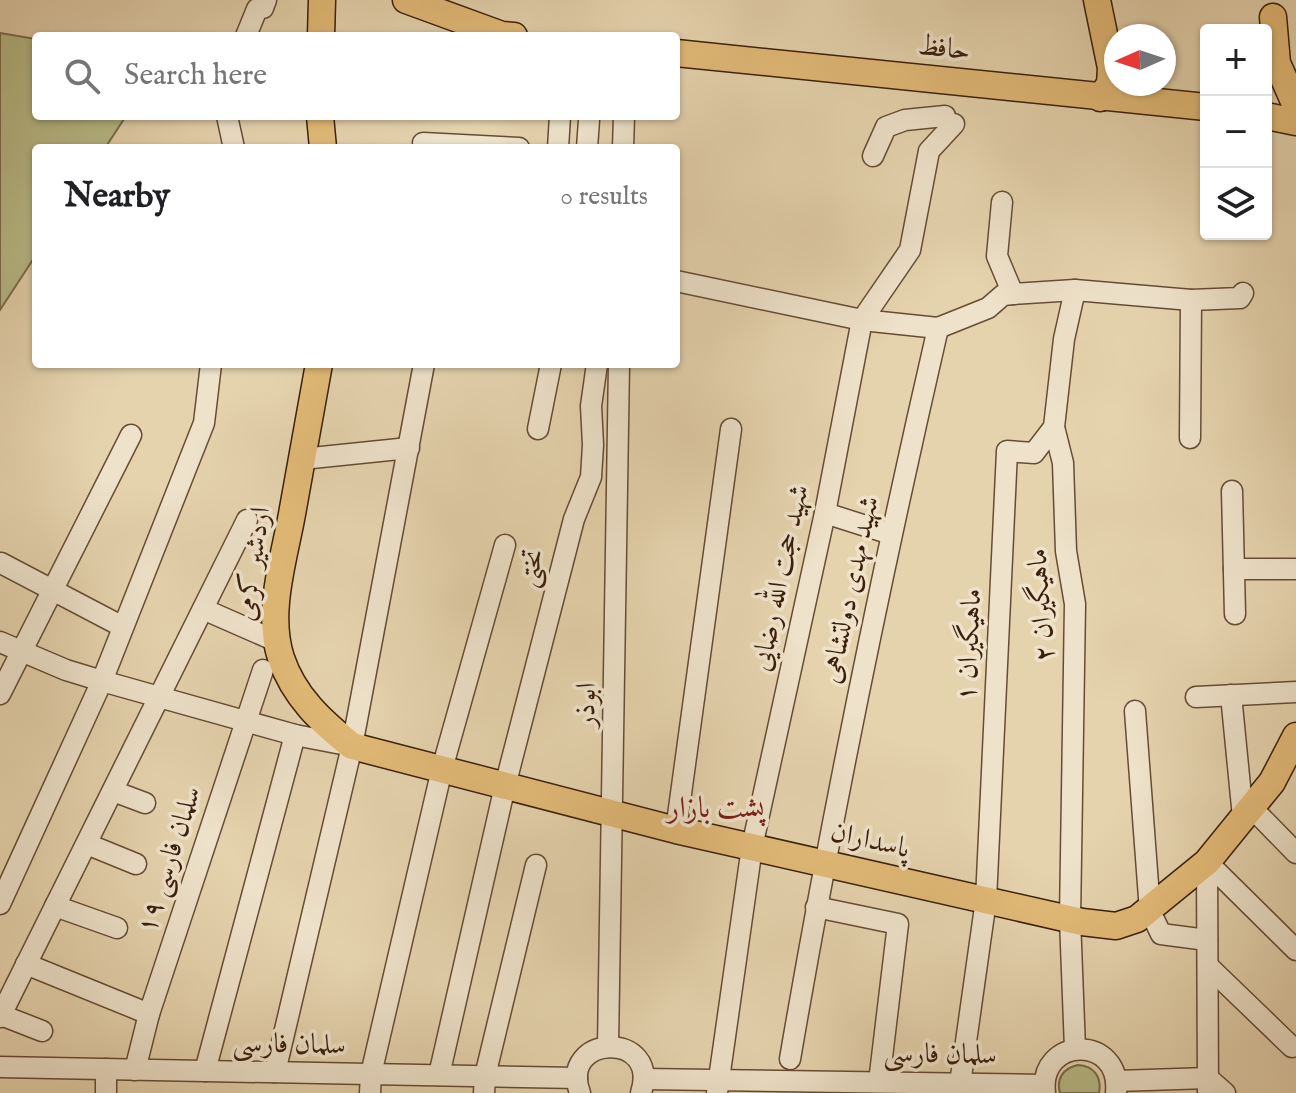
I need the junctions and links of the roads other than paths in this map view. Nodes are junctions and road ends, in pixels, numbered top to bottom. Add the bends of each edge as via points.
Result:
1 (266, 0) edge
2 (322, 0) edge
3 (406, 0) edge
4 (1097, 0) edge
5 (1111, 0) edge
6 (442, 7) edge
7 (1273, 18) edge
8 (1116, 24) edge
9 (248, 32) edge
10 (321, 32) edge
11 (496, 32) edge
12 (680, 53) edge
13 (1109, 96) edge
14 (1148, 96) edge
15 (1100, 98) junction
16 (1200, 106) edge
17 (1296, 106) edge
18 (1272, 117) edge
19 (228, 120) edge
20 (320, 120) edge
21 (560, 120) edge
22 (589, 120) dead end
23 (624, 120) edge
24 (1296, 122) edge
25 (423, 143) dead end
26 (233, 144) edge
27 (323, 144) edge
28 (442, 144) edge
29 (558, 144) edge
30 (587, 144) edge
31 (623, 144) edge
32 (873, 156) dead end
33 (1002, 202) dead end
34 (680, 282) edge
35 (1075, 290) junction
36 (1243, 293) dead end
37 (1013, 294) junction
38 (1191, 300) junction
39 (862, 320) junction
40 (938, 328) junction
41 (211, 368) edge
42 (318, 368) edge
43 (423, 368) edge
44 (550, 368) edge
45 (596, 368) edge
46 (619, 368) edge
47 (1054, 427) junction
48 (538, 429) dead end
49 (731, 429) dead end
50 (131, 435) dead end
51 (1190, 438) dead end
52 (409, 448) junction
53 (302, 459) junction
54 (1232, 491) dead end
55 (825, 513) junction
56 (247, 520) dead end
57 (891, 534) junction
58 (505, 545) dead end
59 (1, 563) edge
60 (1234, 569) junction
61 (1296, 569) edge
62 (52, 592) junction
63 (203, 609) junction
64 (1235, 614) dead end
65 (123, 627) junction
66 (276, 641) junction
67 (0, 642) edge
68 (22, 651) junction
69 (263, 670) dead end
70 (102, 681) junction
71 (1296, 692) edge
72 (0, 694) edge
73 (1231, 695) junction
74 (1196, 697) dead end
75 (160, 698) junction
76 (1135, 711) dead end
77 (244, 721) junction
78 (295, 735) junction
79 (1296, 736) edge
80 (352, 746) junction
81 (442, 769) junction
82 (505, 786) junction
83 (113, 791) junction
84 (145, 803) dead end
85 (1247, 812) junction
86 (613, 814) junction
87 (676, 830) junction
88 (87, 844) junction
89 (752, 847) junction
90 (1296, 853) edge
91 (1207, 862) junction
92 (823, 863) junction
93 (136, 864) dead end
94 (536, 865) dead end
95 (986, 900) junction
96 (0, 904) edge
97 (55, 906) junction
98 (816, 907) junction
99 (1150, 911) junction
100 (1070, 919) junction
101 (117, 928) dead end
102 (1207, 940) junction
103 (1296, 950) edge
104 (26, 964) junction
105 (1208, 966) junction
106 (149, 1014) junction
107 (0, 1016) edge
108 (42, 1031) dead end
109 (608, 1046) junction
110 (1292, 1047) dead end
111 (1075, 1049) junction
112 (790, 1059) dead end
113 (0, 1067) edge
114 (106, 1069) junction
115 (135, 1070) junction
116 (205, 1071) junction
117 (241, 1072) junction
118 (275, 1072) junction
119 (439, 1075) junction
120 (879, 1082) junction
121 (371, 1084) edge
122 (484, 1085) edge
123 (579, 1086) edge
124 (643, 1086) edge
125 (718, 1086) edge
126 (1208, 1086) edge
127 (835, 1087) edge
128 (948, 1087) edge
129 (1116, 1087) edge
130 (1044, 1089) edge
131 (106, 1093) edge
132 (240, 1093) edge
133 (1225, 1093) edge

1 - 9 street
2 - 10 main road
3 - 6 main road
4 - 15 main road via 1111,68 1110,84
5 - 8 main road
6 - 11 main road
7 - 17 main road via 1277,63
12 - 15 main road, حافظ
13 - 15 main road, حافظ
14 - 16 main road, حافظ
18 - 24 main road
19 - 26 street
20 - 27 main road
21 - 29 street
22 - 30 street
23 - 31 street
25 - 28 street
32 - 39 street via 886,127 905,120 950,120 929,151 910,250
33 - 37 street via 997,256
34 - 39 street
35 - 37 street
35 - 38 street
35 - 47 street, ماهیگیران ۲
36 - 38 street via 1240,298
37 - 40 street
38 - 51 street
39 - 40 street
39 - 55 street, شهید حجت الله رضایی
40 - 57 street, شهید مهدی دولتشاهی
41 - 65 street via 204,423
42 - 53 main road, اردشیر کرمی
43 - 52 street
44 - 48 street
45 - 82 street, تختی via 591,477 574,519
46 - 86 street, ابوذر
47 - 95 street, ماهیگیران ۱ via 1034,453 1007,451
47 - 100 street, ماهیگیران ۲ via 1063,463 1066,551 1075,604
49 - 87 street
50 - 62 street
52 - 53 street
52 - 80 street
53 - 66 main road, اردشیر کرمی via 279,586
54 - 60 street
55 - 57 street
55 - 89 street, شهید حجت الله رضایی
56 - 63 street
57 - 92 street, شهید مهدی دولتشاهی
58 - 81 street
59 - 62 street
60 - 61 street
60 - 64 street
62 - 65 street
62 - 68 street
63 - 66 street
63 - 75 street
65 - 70 street
66 - 80 main road, اردشیر کرمی via 297,691 319,720
67 - 68 street
68 - 70 street
68 - 72 street
69 - 77 street, سلمان فارسی ۱۹
70 - 75 street
70 - 96 street
71 - 73 street
73 - 74 street
73 - 85 street
75 - 77 street
75 - 83 street
76 - 99 street
77 - 78 street
77 - 106 street, سلمان فارسی ۱۹
78 - 80 street
78 - 116 street
79 - 85 main road, پاسداران via 1272,782
80 - 81 main road, پاسداران
80 - 118 street
81 - 82 main road, پاسداران
81 - 121 street
82 - 86 main road, پاسداران
82 - 119 street, تختی
83 - 84 street
83 - 88 street
85 - 90 street
85 - 91 main road, پاسداران
86 - 87 main road, پاسداران
86 - 109 street, ابوذر
87 - 89 main road, پاسداران
88 - 93 street
88 - 97 street
89 - 92 main road, پاسداران
89 - 125 street, شهید حجت الله رضایی
91 - 99 main road, پاسداران
91 - 102 street
91 - 103 street
92 - 95 main road, پاسداران
92 - 98 street, شهید مهدی دولتشاهی
94 - 122 street
95 - 100 main road, پاسداران
95 - 128 street
97 - 101 street
97 - 104 street
98 - 112 street, شهید مهدی دولتشاهی
98 - 120 street via 898,924
99 - 100 main road, پاسداران via 1116,926
99 - 102 street via 1161,934
100 - 111 street, ماهیگیران ۲
102 - 105 street
104 - 106 street
104 - 107 street
105 - 110 street
105 - 126 street
106 - 115 street, سلمان فارسی ۱۹
107 - 108 street
109 - 123 street via 583,1060
109 - 124 street via 629,1051 642,1068
111 - 129 street via 1102,1056 1114,1071
111 - 130 street via 1056,1058 1045,1075
113 - 114 street, سلمان فارسی
114 - 115 street, سلمان فارسی
114 - 131 street
115 - 116 street, سلمان فارسی
116 - 117 street, سلمان فارسی
117 - 118 street, سلمان فارسی
117 - 132 street
118 - 121 street, سلمان فارسی
119 - 121 street, سلمان فارسی
119 - 122 street, سلمان فارسی
120 - 127 street, سلمان فارسی
120 - 128 street, سلمان فارسی
122 - 123 street, سلمان فارسی
124 - 125 street, سلمان فارسی
125 - 127 street, سلمان فارسی
126 - 129 street
126 - 133 street
128 - 130 street, سلمان فارسی

